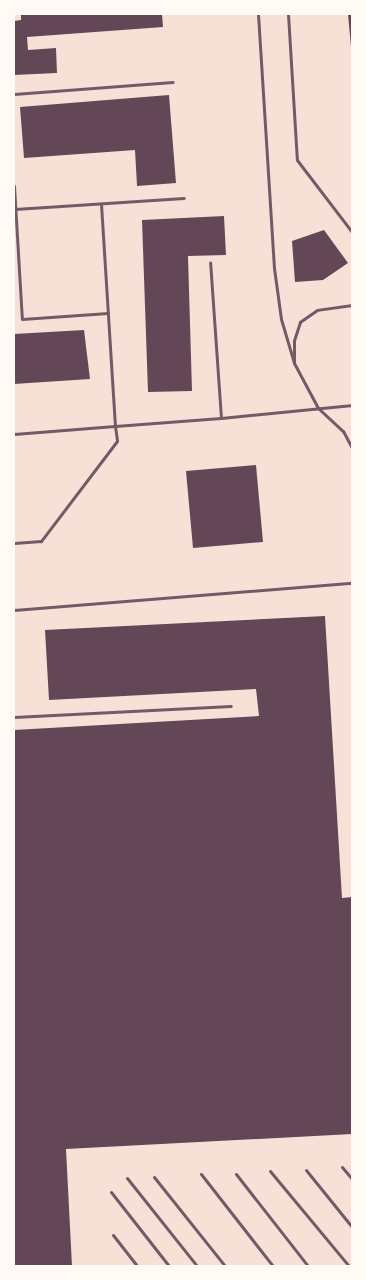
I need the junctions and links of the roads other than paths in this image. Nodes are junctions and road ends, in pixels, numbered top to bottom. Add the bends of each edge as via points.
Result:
1 (258, 14) edge
2 (288, 14) edge
3 (173, 82) dead end
4 (14, 94) edge
5 (14, 186) edge
6 (184, 198) dead end
7 (101, 204) junction
8 (16, 210) junction
9 (352, 232) edge
10 (210, 262) dead end
11 (352, 305) edge
12 (108, 313) junction
13 (294, 363) junction
14 (352, 405) edge
15 (318, 408) junction
16 (221, 418) junction
17 (115, 426) junction
18 (14, 434) edge
19 (352, 448) edge
20 (14, 543) edge
21 (352, 583) edge
22 (14, 610) edge
23 (230, 706) dead end
24 (14, 717) edge
25 (342, 1167) dead end
26 (306, 1170) dead end
27 (270, 1171) dead end
28 (201, 1174) dead end
29 (236, 1174) dead end
30 (154, 1177) dead end
31 (127, 1178) dead end
32 (352, 1180) edge
33 (110, 1192) dead end
34 (352, 1227) edge
35 (113, 1236) dead end
36 (137, 1266) edge
37 (169, 1266) edge
38 (196, 1266) edge
39 (225, 1266) edge
40 (273, 1266) edge
41 (308, 1266) edge
42 (349, 1266) edge

1 - 13 lane via 274,268 281,318
2 - 9 lane via 297,160
3 - 4 lane
5 - 8 lane
6 - 7 lane
7 - 8 lane
7 - 12 lane
8 - 12 lane via 22,319
10 - 16 lane
11 - 13 lane via 317,310 300,322 294,341
12 - 17 lane
13 - 15 lane
14 - 15 lane
15 - 16 lane
15 - 19 lane via 343,431
16 - 17 lane
17 - 18 lane
17 - 20 lane via 117,441 41,541
21 - 22 lane
23 - 24 lane
25 - 32 lane
26 - 34 lane
27 - 42 lane
28 - 40 lane
29 - 41 lane
30 - 39 lane
31 - 38 lane
33 - 37 lane
35 - 36 lane

